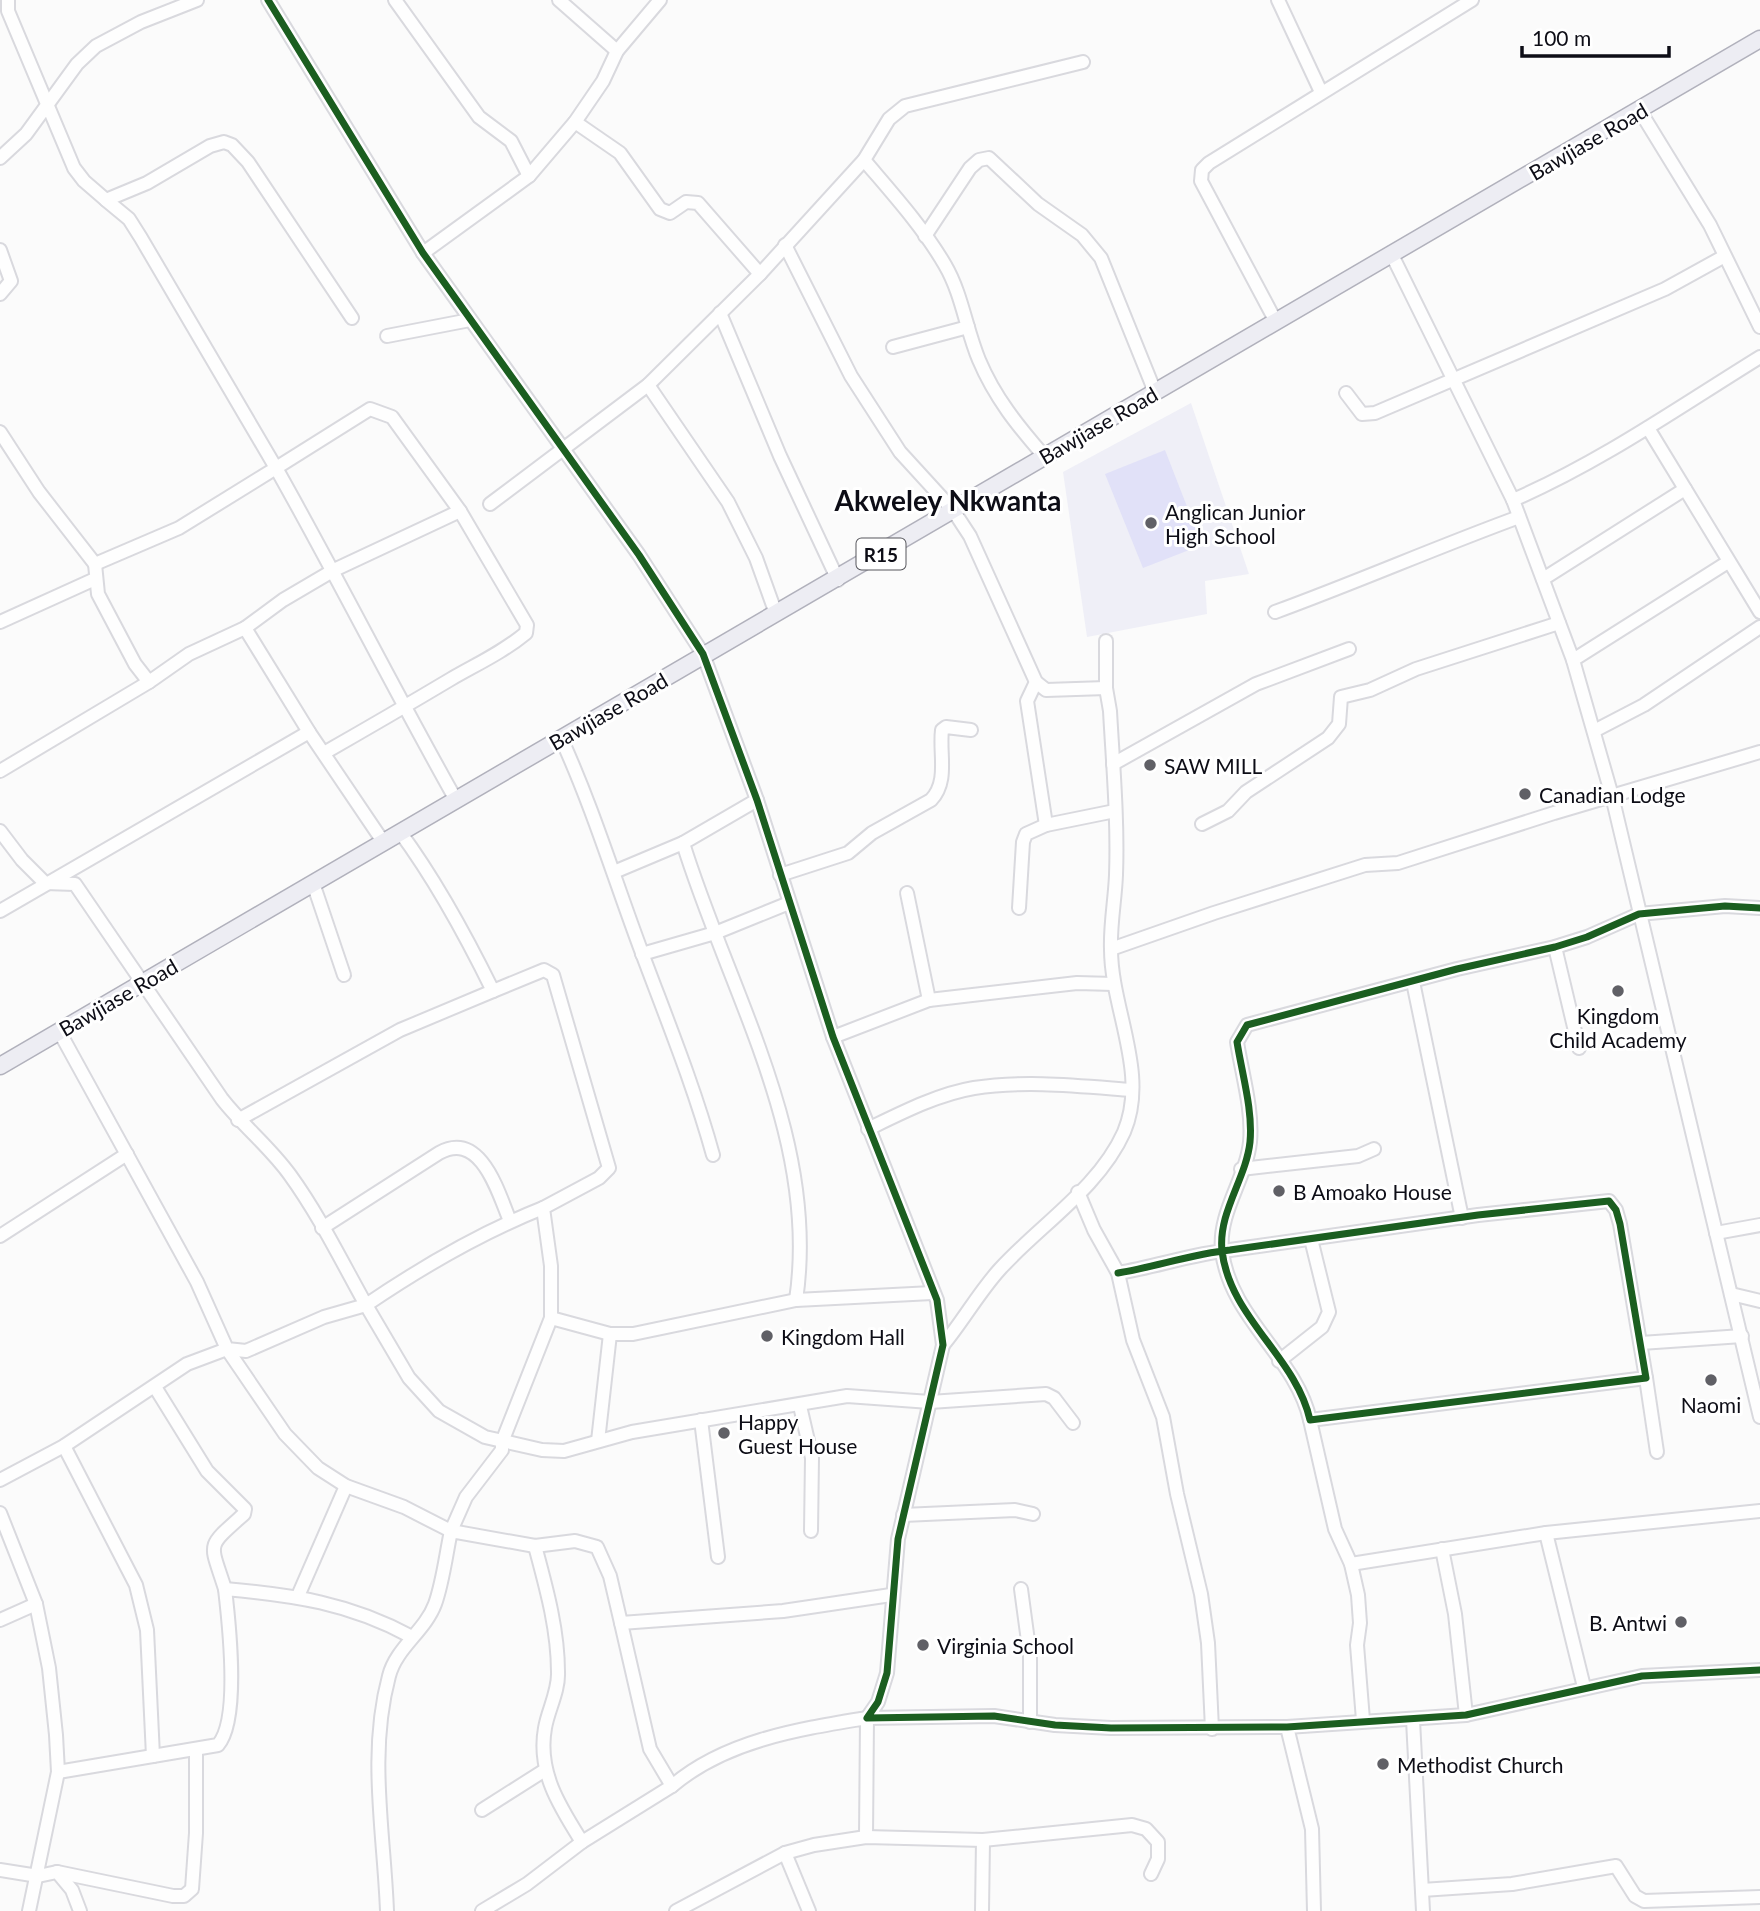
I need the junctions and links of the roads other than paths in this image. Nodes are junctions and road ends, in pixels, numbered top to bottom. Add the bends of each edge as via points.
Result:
1 (197, 0) edge
2 (268, 0) edge
3 (395, 0) edge
4 (559, 0) edge
5 (660, 0) edge
6 (1278, 0) edge
7 (1472, 0) edge
8 (5, 9) edge
9 (1760, 39) edge
10 (617, 51) junction
11 (1083, 62) dead end
12 (1321, 92) junction
13 (50, 105) junction
14 (1640, 111) junction
15 (575, 122) junction
16 (0, 158) edge
17 (864, 159) junction
18 (529, 176) junction
19 (106, 200) junction
20 (925, 236) junction
21 (785, 244) junction
22 (0, 250) edge
23 (423, 253) junction
24 (1391, 253) junction
25 (1723, 257) junction
26 (760, 274) junction
27 (0, 294) edge
28 (720, 313) junction
29 (352, 318) dead end
30 (470, 320) junction
31 (1275, 320) junction
32 (968, 327) junction
33 (1760, 327) edge
34 (387, 336) dead end
35 (892, 347) dead end
36 (1760, 357) edge
37 (1453, 381) junction
38 (648, 385) junction
39 (1155, 392) junction
40 (1346, 393) dead end
41 (1648, 428) junction
42 (0, 432) edge
43 (561, 449) junction
44 (1044, 457) junction
45 (276, 468) junction
46 (1685, 489) junction
47 (1513, 500) junction
48 (490, 504) dead end
49 (953, 510) junction
50 (460, 511) junction
51 (1520, 517) junction
52 (1728, 562) junction
53 (96, 564) junction
54 (334, 570) junction
55 (95, 579) junction
56 (838, 579) junction
57 (1544, 579) junction
58 (775, 611) junction
59 (1275, 612) dead end
60 (1760, 612) edge
61 (0, 622) edge
62 (1559, 623) junction
63 (245, 628) junction
64 (1760, 628) edge
65 (1106, 641) dead end
66 (1349, 649) dead end
67 (703, 654) junction
68 (1573, 660) junction
69 (149, 682) junction
70 (1036, 682) junction
71 (1106, 688) junction
72 (404, 707) junction
73 (971, 730) dead end
74 (309, 732) junction
75 (1594, 732) junction
76 (561, 738) junction
77 (1760, 752) edge
78 (324, 753) junction
79 (1113, 764) junction
80 (0, 771) edge
81 (1612, 796) junction
82 (456, 800) junction
83 (757, 800) junction
84 (1115, 811) junction
85 (1202, 824) dead end
86 (1046, 825) junction
87 (0, 831) edge
88 (400, 832) junction
89 (384, 842) junction
90 (683, 843) junction
91 (614, 872) junction
92 (780, 875) junction
93 (45, 883) junction
94 (313, 883) junction
95 (907, 893) dead end
96 (789, 903) junction
97 (1019, 908) dead end
98 (1760, 908) edge
99 (0, 911) edge
100 (1639, 914) junction
101 (715, 933) junction
102 (1555, 947) junction
103 (1111, 949) junction
104 (642, 954) junction
105 (344, 975) dead end
106 (1413, 982) junction
107 (142, 984) junction
108 (1114, 984) junction
109 (493, 991) junction
110 (929, 1000) junction
111 (59, 1031) junction
112 (833, 1037) junction
113 (1579, 1048) dead end
114 (0, 1066) edge
115 (1132, 1090) junction
116 (238, 1120) junction
117 (867, 1129) junction
118 (1374, 1149) dead end
119 (127, 1154) junction
120 (713, 1155) dead end
121 (1241, 1169) junction
122 (1078, 1192) junction
123 (543, 1208) junction
124 (1461, 1218) junction
125 (510, 1221) junction
126 (1760, 1225) edge
127 (322, 1228) junction
128 (1716, 1233) junction
129 (0, 1236) edge
130 (1311, 1239) junction
131 (1222, 1251) junction
132 (1118, 1273) junction
133 (932, 1293) junction
134 (1731, 1294) junction
135 (796, 1300) junction
136 (1760, 1301) edge
137 (366, 1306) junction
138 (551, 1318) junction
139 (610, 1334) junction
140 (1742, 1336) junction
141 (1641, 1343) junction
142 (943, 1345) junction
143 (227, 1349) junction
144 (1279, 1361) junction
145 (1646, 1378) junction
146 (155, 1387) junction
147 (930, 1402) junction
148 (800, 1406) junction
149 (1760, 1417) edge
150 (1310, 1419) junction
151 (701, 1420) junction
152 (1073, 1423) dead end
153 (502, 1441) junction
154 (598, 1441) junction
155 (64, 1446) junction
156 (1657, 1452) dead end
157 (0, 1480) edge
158 (346, 1486) junction
159 (1760, 1511) edge
160 (0, 1513) edge
161 (1033, 1514) dead end
162 (903, 1515) junction
163 (451, 1531) junction
164 (811, 1531) dead end
165 (1546, 1532) junction
166 (535, 1546) junction
167 (1442, 1549) junction
168 (718, 1557) dead end
169 (1351, 1563) junction
170 (225, 1589) junction
171 (1021, 1589) dead end
172 (891, 1595) junction
173 (298, 1596) junction
174 (36, 1604) junction
175 (0, 1620) edge
176 (621, 1622) junction
177 (411, 1637) junction
178 (1760, 1670) edge
179 (1584, 1688) junction
180 (1466, 1715) junction
181 (867, 1718) junction
182 (1363, 1720) junction
183 (1413, 1720) junction
184 (1030, 1722) junction
185 (1287, 1727) junction
186 (1212, 1730) junction
187 (195, 1750) junction
188 (153, 1756) junction
189 (545, 1770) junction
190 (58, 1772) junction
191 (672, 1786) junction
192 (482, 1810) dead end
193 (866, 1837) junction
194 (983, 1840) junction
195 (582, 1842) junction
196 (785, 1853) junction
197 (0, 1870) edge
198 (57, 1872) junction
199 (1151, 1874) dead end
200 (38, 1876) junction
201 (1422, 1890) junction
202 (1760, 1896) edge
203 (699, 1905) edge
204 (29, 1911) edge
205 (80, 1911) edge
206 (387, 1911) edge
207 (482, 1911) edge
208 (676, 1911) edge
209 (809, 1911) edge
210 (982, 1911) edge
211 (1314, 1911) edge
212 (1423, 1911) edge

1 - 13 street via 96,46 77,64
2 - 23 street
3 - 18 street via 479,117 510,141
4 - 10 street
5 - 10 street
6 - 12 street
7 - 12 street
8 - 13 street
9 - 14 main road, Bawjiase Road / R15
10 - 15 street
11 - 17 street via 905,106 889,119
12 - 31 street via 1209,163 1200,176
13 - 16 street
13 - 19 street via 74,168
14 - 24 main road, Bawjiase Road / R15
14 - 25 street via 1710,225
15 - 18 street
15 - 26 street via 620,153 660,209 670,213 686,202 698,203
17 - 20 street
17 - 21 street
18 - 23 street
19 - 29 street via 147,183 211,146 232,145
19 - 45 street via 129,219
20 - 32 street via 956,286
20 - 39 street via 970,168 989,158 1038,204 1082,234 1101,258
21 - 26 street
21 - 49 street via 851,376 900,452
22 - 27 street via 10,281
23 - 30 street
24 - 31 main road, Bawjiase Road / R15
24 - 37 street
25 - 33 street
25 - 37 street via 1665,289
26 - 28 street
28 - 38 street
28 - 56 street
30 - 34 street
30 - 43 street
31 - 39 main road, Bawjiase Road / R15
32 - 35 street
32 - 44 street via 1000,404
36 - 41 street
37 - 40 street via 1368,414 1362,414
37 - 47 street
38 - 43 street
38 - 58 street via 728,502 756,558
39 - 44 main road, Bawjiase Road / R15
41 - 46 street
41 - 47 street
42 - 53 street via 39,492
43 - 48 street
43 - 67 street via 639,555
44 - 49 main road, Bawjiase Road / R15
45 - 50 street via 370,409 377,410 392,417
45 - 53 street via 179,528
45 - 54 street
46 - 52 street
46 - 57 street
47 - 51 street
49 - 56 main road, Bawjiase Road / R15
49 - 70 street via 970,536
50 - 54 street
50 - 72 street via 527,625 526,633
51 - 57 street
51 - 59 street
52 - 60 street
52 - 68 street
53 - 55 street
54 - 63 street
54 - 72 street
55 - 61 street
55 - 69 street via 115,629
56 - 58 main road, Bawjiase Road / R15
57 - 62 street
58 - 67 main road, Bawjiase Road / R15
62 - 68 street
62 - 85 street via 1341,697 1339,724 1328,738 1245,792 1228,811
63 - 69 street via 189,654
63 - 74 street
64 - 75 street via 1644,705
65 - 71 street
66 - 79 street via 1256,684
67 - 76 main road, Bawjiase Road / R15
67 - 83 street
68 - 75 street
69 - 80 street
70 - 71 street via 1046,690
70 - 86 street via 1027,701
71 - 79 street
72 - 78 street
72 - 82 street
73 - 92 street via 942,730 942,779 931,800 873,832 848,853
74 - 78 street
74 - 93 street
75 - 81 street
76 - 82 main road, Bawjiase Road / R15
76 - 91 street
77 - 81 street
78 - 89 street
79 - 84 street
81 - 100 street
81 - 103 street via 1398,863 1365,865
82 - 88 main road, Bawjiase Road / R15
83 - 90 street
83 - 92 street
84 - 86 street
84 - 103 street
86 - 97 street via 1026,834 1023,842
87 - 93 street
88 - 89 main road, Bawjiase Road / R15
88 - 109 street via 424,864
89 - 94 main road, Bawjiase Road / R15
90 - 91 street
90 - 101 street
91 - 104 street
92 - 96 street
93 - 99 street
93 - 107 street via 75,884
94 - 105 street
94 - 107 main road, Bawjiase Road / R15
95 - 110 street
96 - 101 street
96 - 112 street
98 - 100 street via 1725,906
100 - 102 street
100 - 128 street
101 - 104 street
101 - 135 street via 748,1013 791,1161 799,1220
102 - 106 street
102 - 113 street
103 - 108 street
104 - 120 street via 692,1083
106 - 121 street via 1247,1025 1240,1032 1237,1042 1250,1142
106 - 124 street
107 - 111 main road, Bawjiase Road / R15
107 - 116 street
108 - 110 street via 1077,983
108 - 115 street
109 - 116 street via 400,1030
109 - 123 street via 544,970 554,975 609,1168
110 - 112 street
111 - 114 main road, Bawjiase Road / R15
111 - 119 street
112 - 117 street
115 - 117 street via 1048,1084 972,1088
115 - 122 street via 1120,1139
116 - 127 street via 267,1144
117 - 133 street
118 - 121 street via 1358,1156
119 - 129 street
119 - 143 street via 197,1282
121 - 131 street via 1223,1229
122 - 132 street
122 - 142 street via 998,1270
123 - 125 street
123 - 138 street via 551,1266
124 - 130 street
124 - 141 street via 1609,1201 1620,1224
125 - 127 street via 488,1170 469,1149 459,1146 439,1153
125 - 137 street via 418,1269
126 - 128 street
127 - 137 street
128 - 134 street
130 - 131 street
130 - 144 street via 1329,1312 1322,1327
131 - 132 street
131 - 144 street via 1236,1291
132 - 186 street via 1133,1340 1163,1417 1197,1572 1208,1643
133 - 135 street
133 - 142 street via 942,1321
134 - 136 street
134 - 140 street
135 - 139 street via 633,1334
137 - 143 street via 324,1317 246,1351
137 - 153 street via 409,1378 439,1411 485,1437
138 - 139 street
138 - 153 street
139 - 154 street
140 - 141 street
140 - 149 street
141 - 145 street
142 - 147 street
143 - 146 street via 187,1364
143 - 158 street via 288,1438 318,1468
144 - 150 street via 1300,1386
145 - 150 street
145 - 156 street
146 - 155 street
146 - 170 street via 207,1471 244,1509 212,1549
147 - 148 street via 847,1396
147 - 152 street via 1046,1394 1055,1398
147 - 162 street
148 - 151 street
148 - 164 street via 812,1458
150 - 169 street via 1335,1529
151 - 154 street
151 - 168 street
153 - 154 street via 564,1451
153 - 163 street via 502,1450 466,1497
155 - 157 street
155 - 188 street via 136,1585 146,1630
158 - 163 street via 404,1507
158 - 173 street
159 - 165 street
160 - 174 street
161 - 162 street via 1015,1510
162 - 172 street
163 - 166 street
163 - 177 street via 435,1604
165 - 167 street
165 - 179 street
166 - 176 street via 575,1541 597,1547 610,1576
166 - 189 street via 551,1602 559,1673 545,1727
167 - 169 street
167 - 180 street via 1455,1614
169 - 182 street via 1358,1595
170 - 173 street
170 - 187 street via 231,1667 225,1737 218,1745
171 - 184 street via 1030,1656
172 - 176 street via 783,1611
172 - 181 street via 887,1673 878,1702
173 - 177 street via 376,1620
174 - 175 street
174 - 190 street via 49,1668
176 - 191 street via 650,1749
177 - 206 street via 389,1672 379,1743 378,1816
178 - 179 street via 1675,1673
179 - 180 street
180 - 183 street
181 - 184 street via 994,1716
181 - 191 street via 761,1739
181 - 193 street
182 - 183 street
182 - 185 street
183 - 201 street
184 - 186 street
185 - 186 street
185 - 211 street via 1312,1829
187 - 188 street
187 - 198 street via 197,1833 192,1889 184,1896 173,1896
188 - 190 street
189 - 192 street
189 - 195 street
190 - 200 street
191 - 195 street
193 - 194 street
193 - 196 street
194 - 199 street via 1132,1825 1146,1829 1158,1842 1158,1859
194 - 210 street
195 - 207 street
196 - 203 street
196 - 209 street
197 - 200 street
198 - 200 street
198 - 205 street via 72,1890
200 - 204 street
201 - 202 street via 1512,1884 1616,1867 1635,1896 1644,1901
201 - 212 street
203 - 208 street

